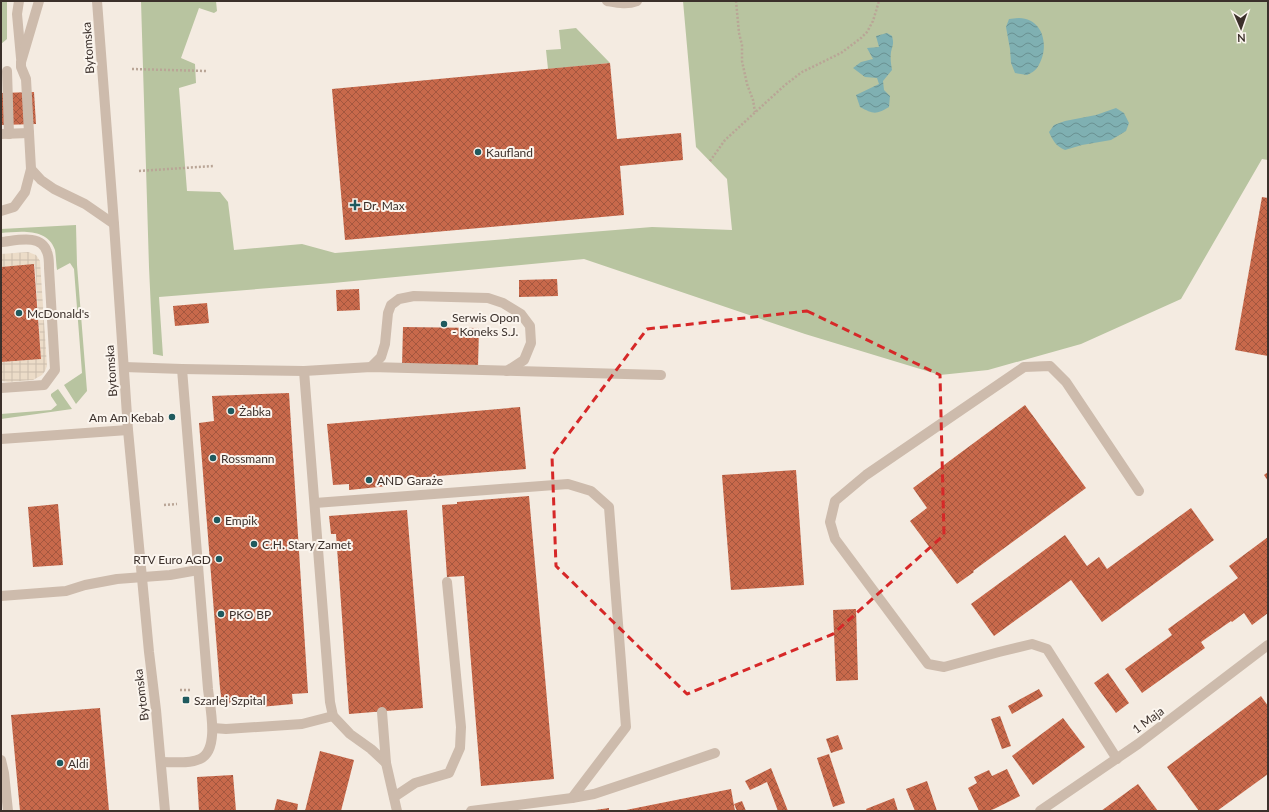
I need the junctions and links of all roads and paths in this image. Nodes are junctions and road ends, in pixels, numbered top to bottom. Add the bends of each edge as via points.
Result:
1 (19, 1) edge
2 (39, 1) edge
3 (97, 1) edge
4 (607, 1) edge
5 (637, 1) edge
6 (736, 1) edge
7 (879, 1) edge
8 (21, 65) junction
9 (132, 69) dead end
10 (4, 71) edge
11 (206, 72) dead end
12 (755, 112) junction
13 (29, 133) junction
14 (5, 134) edge
15 (710, 161) dead end
16 (213, 166) dead end
17 (31, 169) junction
18 (139, 171) dead end
19 (1, 211) edge
20 (114, 224) junction
21 (1, 242) edge
22 (124, 367) junction
23 (371, 367) junction
24 (182, 369) junction
25 (304, 371) junction
26 (507, 371) junction
27 (661, 375) dead end
28 (1, 388) edge
29 (128, 430) junction
30 (1, 439) edge
31 (1139, 491) dead end
32 (315, 503) junction
33 (198, 570) junction
34 (142, 577) junction
35 (447, 582) dead end
36 (1, 596) edge
37 (1268, 645) edge
38 (382, 712) dead end
39 (333, 716) junction
40 (212, 728) junction
41 (715, 753) dead end
42 (1117, 759) junction
43 (1, 760) edge
44 (161, 762) junction
45 (386, 763) junction
46 (394, 797) junction
47 (572, 798) junction
48 (8, 811) edge
49 (165, 811) edge
50 (397, 811) edge
51 (471, 811) edge
52 (1040, 811) edge

1 - 8 street via 17,20
2 - 8 street
3 - 20 street, Bytomska
4 - 5 street via 621,4
6 - 12 path via 742,61
7 - 12 path via 873,21 861,38 842,53 802,72
8 - 10 street via 14,70
8 - 13 street via 26,79
9 - 11 path
10 - 14 street
12 - 15 path via 725,140
13 - 14 street
13 - 17 street
16 - 18 path
17 - 19 street via 25,192 14,207
17 - 20 street via 54,189 85,204
20 - 22 street, Bytomska
21 - 28 street via 32,239 43,244 47,252 55,370 44,385
22 - 24 street
22 - 29 street, Bytomska
23 - 25 street
23 - 26 street
23 - 26 street via 381,357 388,313 391,305 399,299 414,296 488,298 503,303 521,314 530,326 531,343 524,360
24 - 25 street
24 - 33 street
25 - 32 street
26 - 27 street
29 - 30 street
29 - 34 street, Bytomska
31 - 42 street via 1066,382 1050,366 1024,367 866,475 835,501 830,522 835,539 928,664 944,667 1032,644 1047,649
32 - 39 street
32 - 47 street via 568,484 591,490 609,507 626,727
33 - 34 street
33 - 40 street
34 - 36 street via 117,579 66,591
34 - 44 street, Bytomska
35 - 46 street via 461,727 460,748 449,773 415,783
37 - 42 street, 1 Maja
38 - 45 street
39 - 40 street via 302,724
39 - 45 street via 350,734 372,749
40 - 44 street via 209,751 202,759
41 - 47 street via 594,794
42 - 52 street, 1 Maja
43 - 48 street
44 - 49 street, Bytomska
45 - 46 street
46 - 50 street
47 - 51 street

